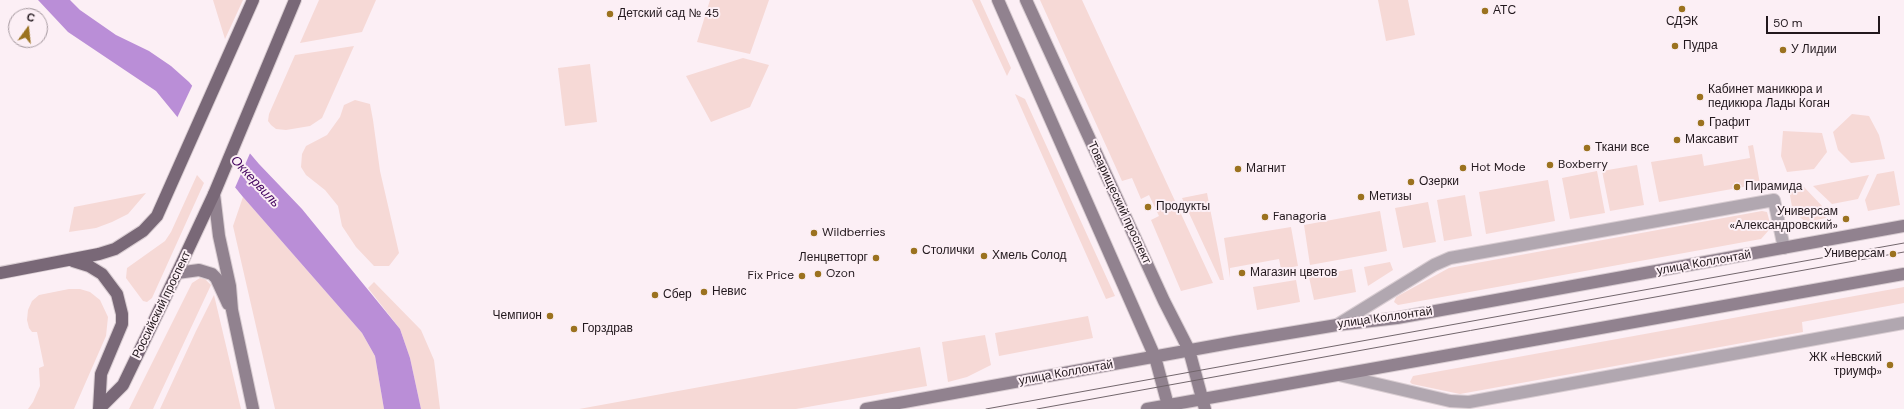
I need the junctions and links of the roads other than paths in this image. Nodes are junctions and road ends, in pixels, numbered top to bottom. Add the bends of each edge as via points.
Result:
1 (253, 0) edge
2 (295, 0) edge
3 (998, 0) edge
4 (1026, 0) edge
5 (214, 194) junction
6 (1904, 226) edge
7 (1784, 248) junction
8 (73, 261) junction
9 (0, 273) edge
10 (177, 273) junction
11 (1904, 274) edge
12 (232, 310) junction
13 (1904, 323) edge
14 (1337, 325) junction
15 (1189, 350) junction
16 (1155, 356) junction
17 (1339, 375) junction
18 (1204, 404) edge
19 (1169, 407) edge
20 (99, 409) edge
21 (253, 409) edge
22 (866, 409) edge
23 (1147, 409) edge

1 - 8 main road via 157,216 143,231 115,249
2 - 5 main road, Российский проспект
3 - 16 main road
4 - 15 main road, Товарищеский проспект
5 - 10 main road, Российский проспект
5 - 12 main road
6 - 7 main road, улица Коллонтай
7 - 14 main road, улица Коллонтай via 1397,318
7 - 14 street via 1774,200 1450,258 1434,265
8 - 9 main road
8 - 20 main road via 102,274 117,294 122,314 122,324 101,374
10 - 12 main road via 199,270 212,274
10 - 20 main road, Российский проспект via 123,384
11 - 17 main road
12 - 21 main road
13 - 17 street via 1469,402 1450,401
14 - 15 main road, улица Коллонтай
15 - 16 main road, улица Коллонтай
15 - 18 main road, Товарищеский проспект
16 - 19 main road
16 - 22 main road, улица Коллонтай
17 - 18 main road
18 - 19 main road
19 - 23 main road

